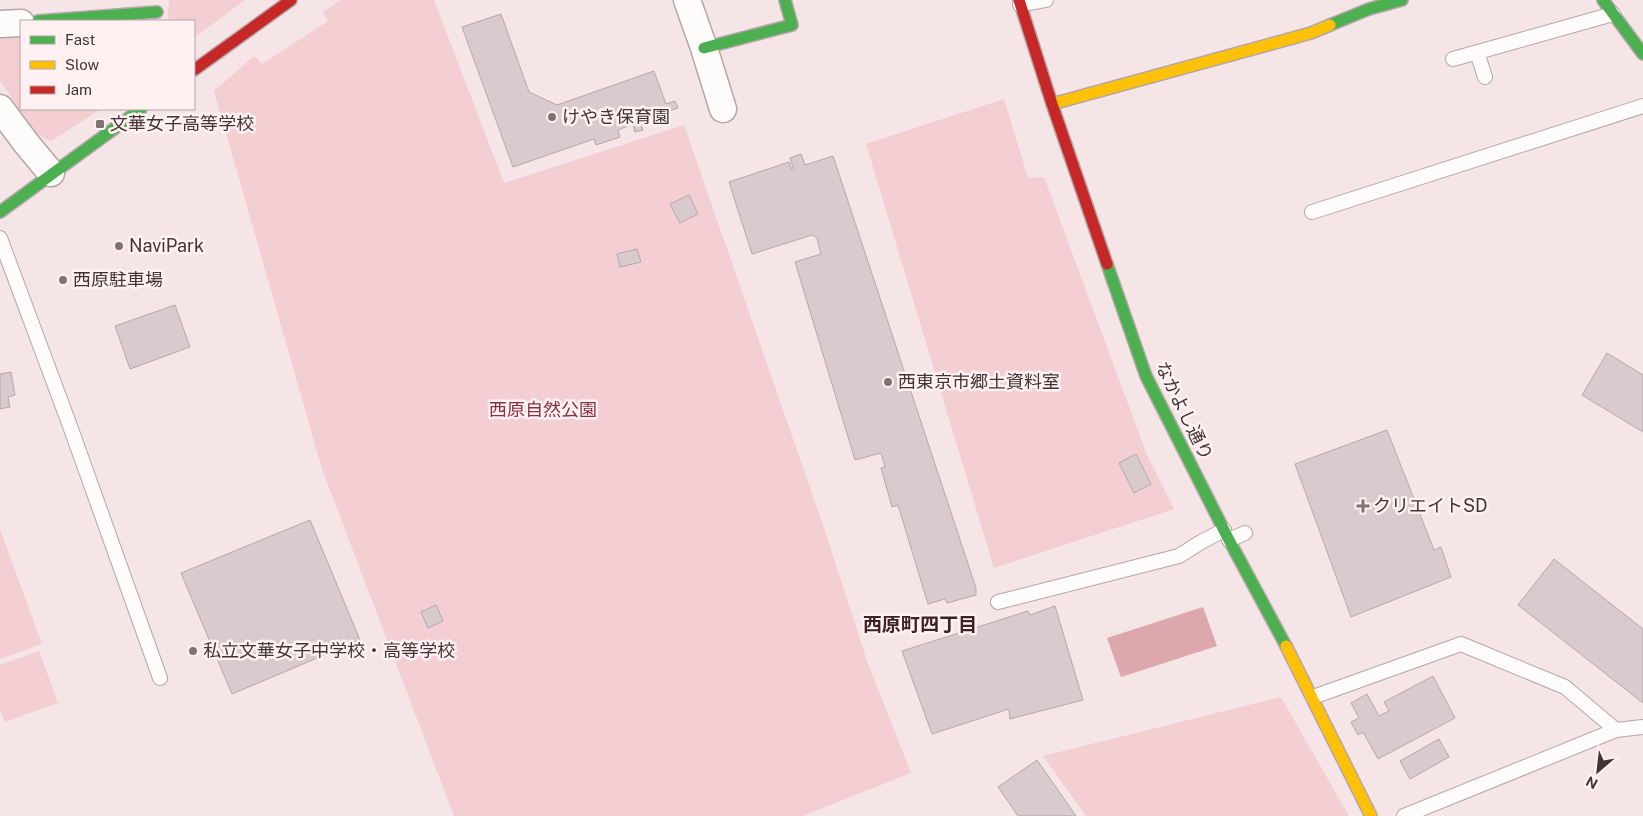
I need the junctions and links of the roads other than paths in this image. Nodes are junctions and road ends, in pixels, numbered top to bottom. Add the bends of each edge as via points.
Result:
1 (291, 0) edge
2 (687, 0) edge
3 (785, 0) edge
4 (1046, 0) edge
5 (1402, 0) edge
6 (1603, 0) edge
7 (1019, 2) edge
8 (158, 11) edge
9 (1613, 14) junction
10 (50, 20) edge
11 (20, 23) edge
12 (0, 24) edge
13 (704, 48) junction
14 (1477, 52) junction
15 (1643, 54) edge
16 (1453, 59) dead end
17 (195, 69) edge
18 (1485, 77) dead end
19 (1052, 104) junction
20 (1643, 106) edge
21 (0, 108) edge
22 (723, 109) dead end
23 (139, 110) edge
24 (51, 173) junction
25 (0, 212) edge
26 (1312, 212) dead end
27 (0, 238) edge
28 (1245, 533) dead end
29 (1227, 536) junction
30 (998, 602) dead end
31 (1302, 640) dead end
32 (1288, 647) junction
33 (160, 678) dead end
34 (1312, 697) junction
35 (1643, 727) edge
36 (1616, 730) junction
37 (1370, 816) edge
38 (1404, 816) edge

1 - 17 street
2 - 13 street
3 - 13 street via 792,24
4 - 7 lane
5 - 19 street via 1369,9 1311,33
6 - 9 street
7 - 19 street, なかよし通り
8 - 10 street
9 - 14 lane
9 - 15 street
11 - 12 street
13 - 22 street
14 - 16 lane
14 - 18 lane
19 - 29 street, なかよし通り via 1146,376
20 - 26 lane
21 - 24 street
23 - 24 street
24 - 25 street
27 - 33 lane
28 - 29 lane
29 - 30 lane via 1201,542 1179,556
29 - 32 street, なかよし通り
31 - 32 lane
32 - 34 street, なかよし通り
34 - 36 lane via 1461,644 1565,687
34 - 37 street, なかよし通り
35 - 36 lane
36 - 38 lane

